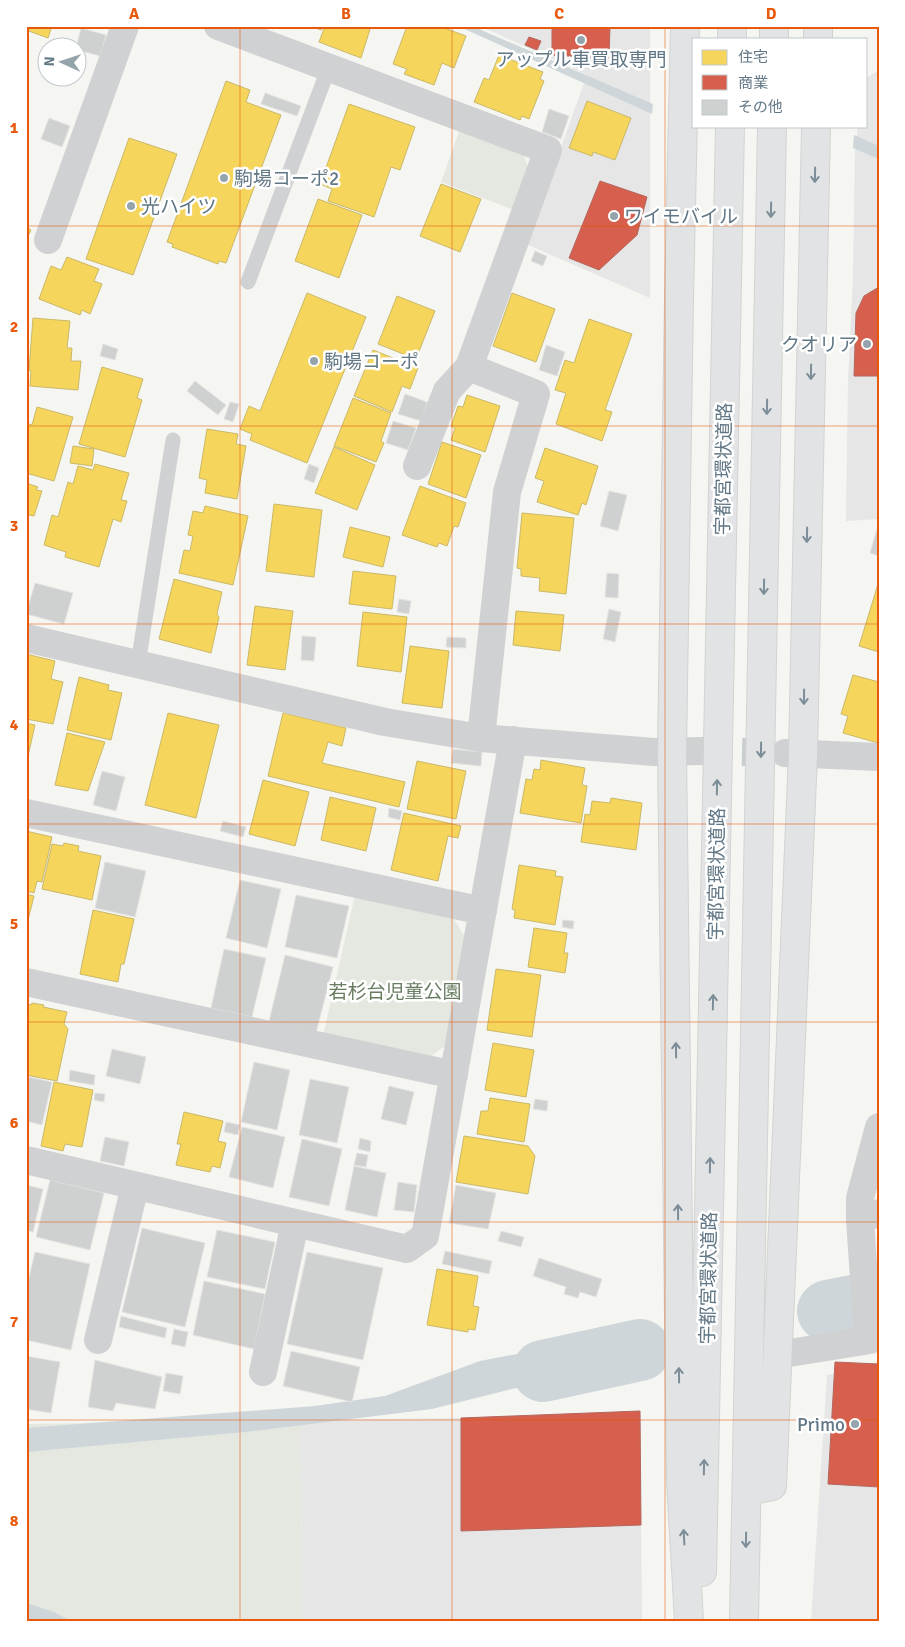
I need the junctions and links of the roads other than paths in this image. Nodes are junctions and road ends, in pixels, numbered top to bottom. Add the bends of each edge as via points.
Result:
1 (125, 26) edge
2 (218, 26) edge
3 (685, 26) edge
4 (329, 67) junction
5 (730, 128) edge
6 (772, 128) edge
7 (816, 128) edge
8 (48, 240) dead end
9 (248, 282) dead end
10 (469, 367) junction
11 (173, 440) dead end
12 (416, 466) dead end
13 (26, 638) edge
14 (138, 664) junction
15 (481, 738) junction
16 (513, 740) junction
17 (700, 751) tunnel mouth
18 (672, 752) junction
19 (794, 753) junction
20 (879, 757) edge
21 (26, 813) edge
22 (483, 911) junction
23 (26, 982) edge
24 (454, 1075) junction
25 (879, 1127) edge
26 (26, 1160) edge
27 (135, 1186) junction
28 (870, 1216) edge
29 (295, 1223) junction
30 (872, 1334) edge
31 (98, 1340) dead end
32 (777, 1355) junction
33 (263, 1372) dead end
34 (746, 1491) junction
35 (688, 1621) edge
36 (701, 1621) edge
37 (744, 1621) edge

1 - 8 street
2 - 4 street
3 - 18 highway
4 - 9 lane
4 - 10 street via 548,150
36 -> 5 highway, 宇都宮環状道路
6 -> 34 highway
7 -> 19 highway
10 - 12 street via 447,391
10 - 15 street via 536,394 507,492
11 - 14 lane
13 - 14 street
14 - 15 street via 384,722
15 - 16 street
16 - 18 street
16 - 22 street
17 - 18 street
35 -> 18 highway via 681,1481
19 - 20 street
19 - 32 highway
21 - 22 street
22 - 24 street
23 - 24 street
24 - 29 street via 424,1236 407,1250
25 - 28 street via 860,1198
26 - 27 street
27 - 29 street
27 - 31 street
28 - 30 street via 864,1280
29 - 33 street
30 - 32 street
32 - 34 highway via 772,1486
34 -> 37 highway

